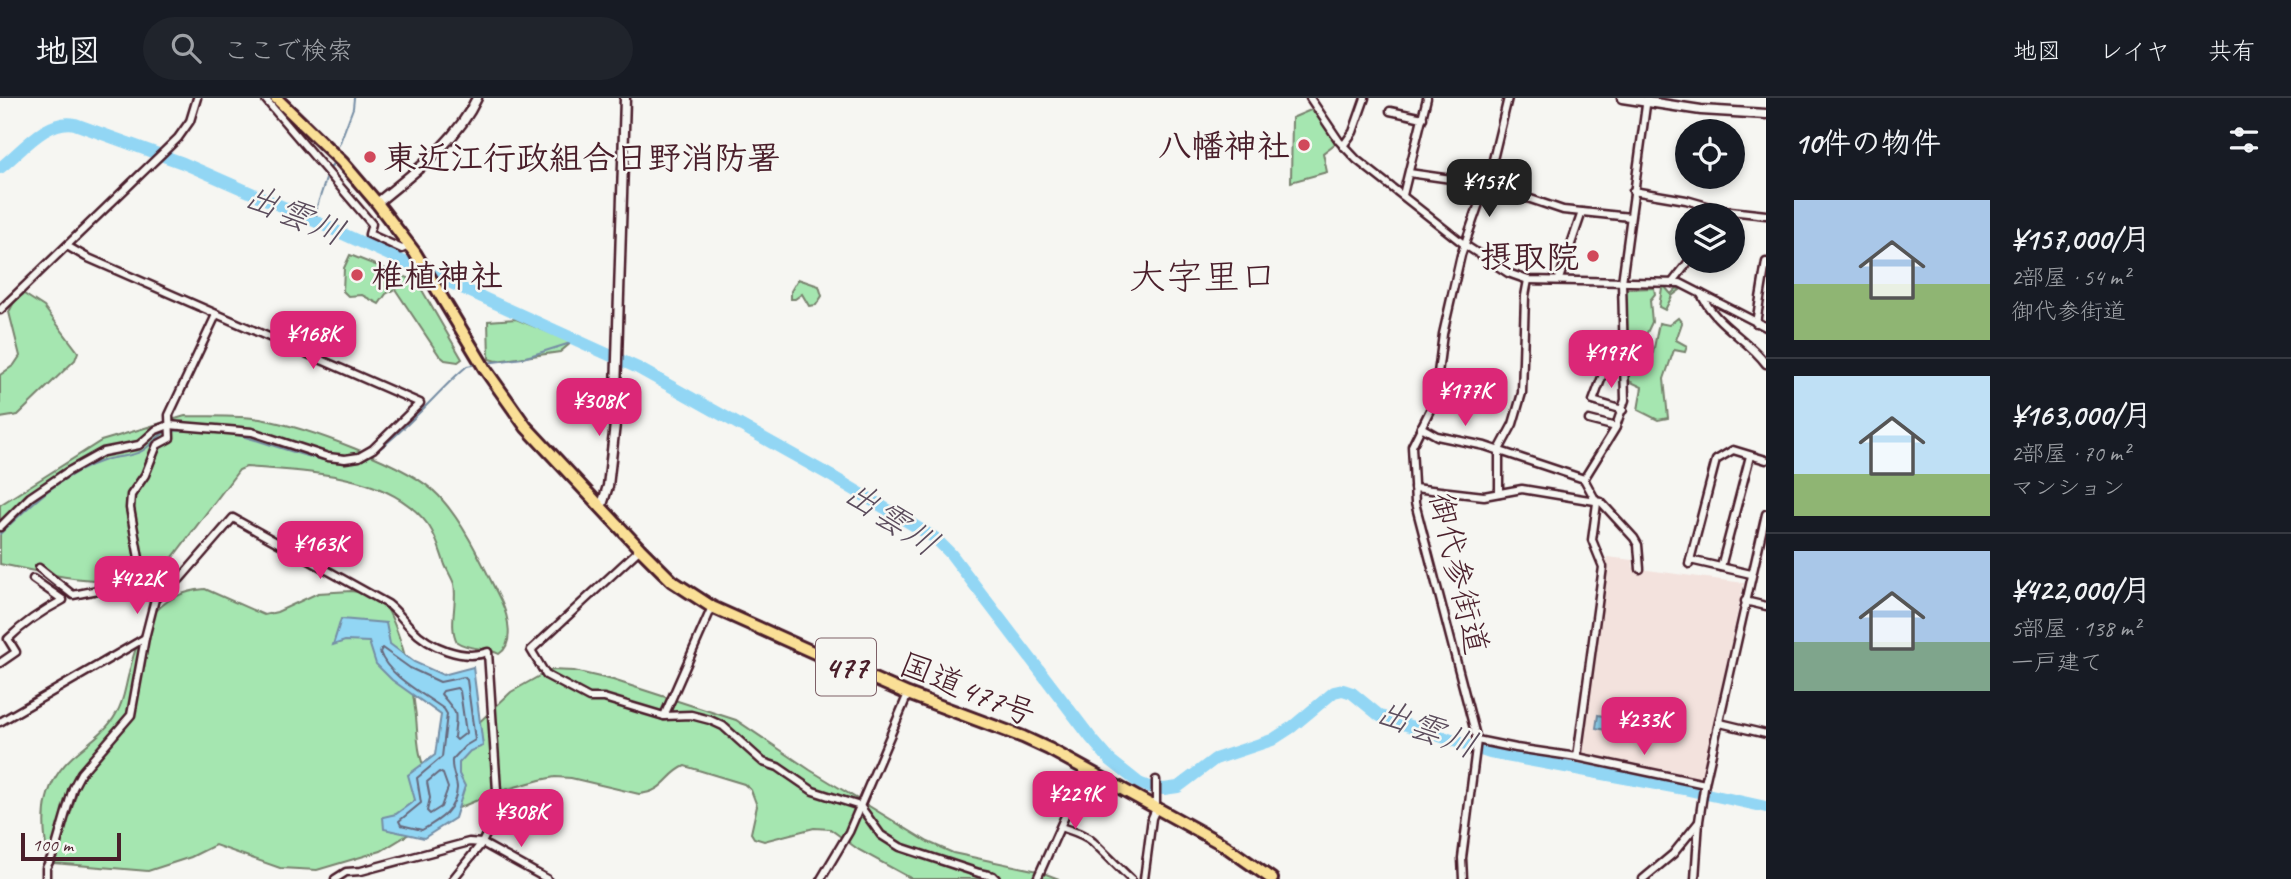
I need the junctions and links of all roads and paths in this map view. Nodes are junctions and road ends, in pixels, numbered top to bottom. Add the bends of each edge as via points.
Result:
1 (197, 98) edge
2 (268, 98) edge
3 (276, 98) edge
4 (477, 98) edge
5 (625, 98) edge
6 (1310, 98) edge
7 (1365, 98) edge
8 (1427, 98) edge
9 (1508, 98) edge
10 (1622, 98) edge
11 (1647, 100) edge
12 (1390, 111) dead end
13 (1766, 114) edge
14 (1423, 118) junction
15 (1343, 146) junction
16 (1409, 173) junction
17 (1486, 184) junction
18 (1633, 191) junction
19 (1403, 195) junction
20 (377, 203) junction
21 (1694, 203) edge
22 (1582, 212) junction
23 (1745, 214) edge
24 (1766, 215) edge
25 (1630, 217) junction
26 (1465, 245) junction
27 (67, 246) junction
28 (412, 249) junction
29 (1766, 262) edge
30 (1680, 273) edge
31 (1559, 279) junction
32 (1528, 280) junction
33 (1622, 282) junction
34 (1672, 283) junction
35 (1700, 292) junction
36 (0, 310) edge
37 (216, 315) junction
38 (1756, 323) junction
39 (1766, 327) edge
40 (1624, 364) junction
41 (1766, 364) edge
42 (1623, 410) junction
43 (1589, 420) dead end
44 (1420, 427) junction
45 (1616, 427) junction
46 (169, 429) junction
47 (1499, 450) junction
48 (1750, 456) junction
49 (1766, 460) edge
50 (1584, 479) junction
51 (1414, 488) junction
52 (1499, 493) junction
53 (1597, 503) junction
54 (601, 508) junction
55 (1766, 514) edge
56 (0, 527) edge
57 (639, 550) junction
58 (39, 568) dead end
59 (1721, 568) junction
60 (1640, 569) dead end
61 (1751, 574) junction
62 (33, 579) dead end
63 (143, 581) junction
64 (155, 599) junction
65 (1745, 601) junction
66 (1766, 606) edge
67 (712, 607) junction
68 (145, 638) junction
69 (0, 663) edge
70 (908, 694) junction
71 (664, 716) junction
72 (0, 722) edge
73 (1720, 723) junction
74 (1766, 734) edge
75 (1477, 742) junction
76 (1577, 757) junction
77 (1086, 771) junction
78 (1156, 780) dead end
79 (1704, 786) junction
80 (1155, 803) junction
81 (860, 806) junction
82 (1699, 821) junction
83 (1061, 827) junction
84 (482, 844) junction
85 (46, 879) edge
86 (335, 879) edge
87 (453, 879) edge
88 (547, 879) edge
89 (821, 879) edge
90 (996, 879) edge
91 (1037, 879) edge
92 (1131, 879) edge
93 (1144, 879) edge
94 (1272, 879) edge
95 (1463, 879) edge
96 (1643, 879) edge
97 (1695, 879) edge

1 - 27 street via 186,129
2 - 28 street via 372,224 369,234
3 - 20 highway, 国道477号 / 477
4 - 20 street via 442,149
5 - 54 street via 612,455
6 - 15 street
7 - 15 street
8 - 14 street
9 - 17 street, 御代参街道
10 - 11 street
11 - 13 street via 1701,110
11 - 18 street
12 - 14 street
14 - 16 street
15 - 19 street
16 - 17 street
16 - 19 street
17 - 22 street
17 - 26 street, 御代参街道
18 - 21 street
18 - 25 street
19 - 26 street
20 - 28 highway, 国道477号 / 477
22 - 25 street
22 - 31 street
23 - 24 street
25 - 33 street
26 - 32 street via 1508,273
26 - 44 street, 御代参街道 via 1431,408
27 - 36 street
27 - 37 street
28 - 54 highway, 国道477号 / 477 via 526,427
29 - 38 street
30 - 34 street
31 - 32 street
31 - 33 street
32 - 47 street via 1522,393
33 - 34 street
33 - 40 street
34 - 35 street
35 - 38 street
35 - 41 street via 1718,319
37 - 46 street via 169,415
37 - 46 street via 420,402 373,449 345,459 252,432
38 - 39 street
40 - 42 street
40 - 42 street via 1608,361 1593,401
42 - 45 street
43 - 45 street
44 - 47 street via 1437,436
44 - 51 street, 御代参街道 via 1412,446
45 - 50 street
46 - 56 street via 156,430 139,445 103,452 67,472 30,496
46 - 63 street via 170,438 157,445 131,495
47 - 50 street
47 - 52 street
48 - 49 street
48 - 59 street
48 - 59 street via 1733,450 1716,460 1690,562
50 - 53 street
51 - 52 street via 1484,496
51 - 75 street, 御代参街道
52 - 53 street via 1522,488
53 - 60 street via 1610,510 1634,538
53 - 76 street via 1592,540 1603,567
54 - 57 highway, 国道477号 / 477
55 - 61 street
57 - 67 highway, 国道477号 / 477 via 672,581
57 - 71 street via 531,650 546,676 589,698 604,698
58 - 63 street via 73,594
59 - 61 street
61 - 65 street
62 - 69 street via 64,600 36,614 13,634 8,639 16,652
63 - 64 street
64 - 68 street
64 - 84 street via 180,579 233,518 388,604 429,641 466,655 488,652 497,791 494,821
65 - 66 street
65 - 73 street
67 - 70 highway, 国道477号 / 477
67 - 71 street
68 - 72 street
68 - 85 street via 131,715 73,788
70 - 77 highway, 国道477号 / 477 via 1023,737
70 - 81 street
71 - 81 street via 691,715 723,726 763,762 813,791
73 - 74 street
73 - 79 street
75 - 76 street
75 - 95 street, 御代参街道
76 - 79 street
77 - 80 highway, 国道477号 / 477
77 - 83 street
78 - 80 street
79 - 82 street
80 - 93 street
80 - 94 highway, 国道477号 / 477
81 - 89 street
81 - 90 street via 881,835 900,847
82 - 96 street via 1673,854
82 - 97 street
83 - 91 street
83 - 92 street via 1093,842
84 - 86 street via 453,845 346,872
84 - 87 street
84 - 88 street

